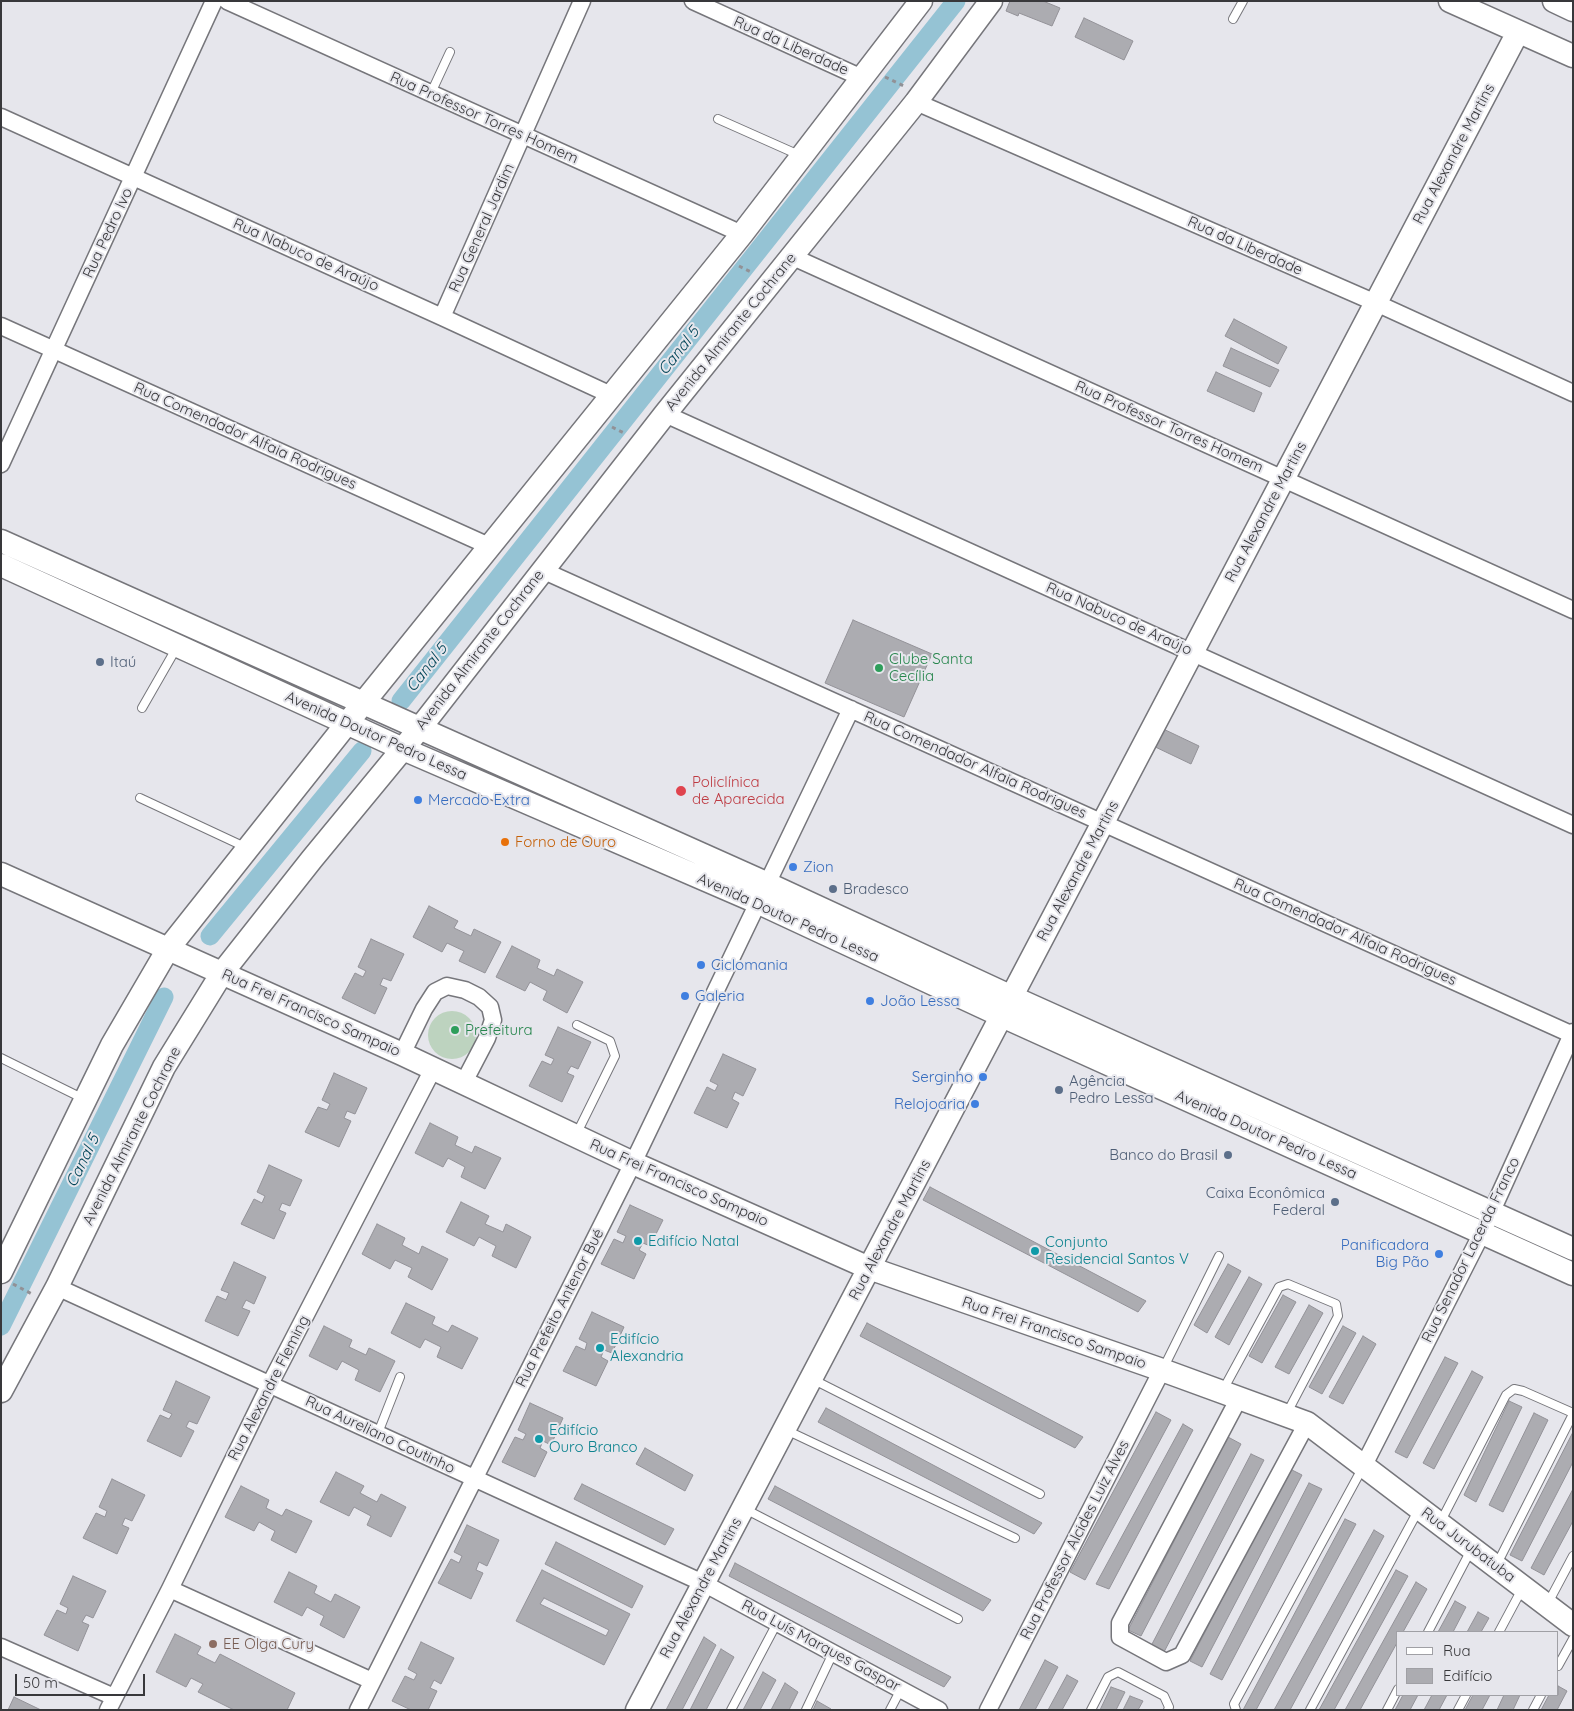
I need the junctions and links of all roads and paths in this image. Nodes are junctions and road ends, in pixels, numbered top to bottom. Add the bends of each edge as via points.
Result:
1 (214, 1) edge
2 (226, 1) edge
3 (582, 1) edge
4 (693, 1) edge
5 (921, 1) edge
6 (991, 1) edge
7 (1243, 1) edge
8 (1450, 1) edge
9 (1554, 1) edge
10 (1573, 10) edge
11 (1233, 19) dead end
12 (1518, 32) junction
13 (450, 52) dead end
14 (1573, 56) edge
15 (871, 76) junction
16 (431, 94) junction
17 (913, 95) junction
18 (1, 117) edge
19 (718, 119) dead end
20 (523, 135) junction
21 (802, 156) junction
22 (133, 177) junction
23 (742, 234) junction
24 (792, 257) junction
25 (732, 263) dead end
26 (759, 276) dead end
27 (1376, 303) junction
28 (442, 317) junction
29 (1, 326) edge
30 (54, 350) junction
31 (1573, 393) edge
32 (610, 395) junction
33 (665, 414) junction
34 (604, 422) dead end
35 (628, 436) dead end
36 (5, 444) edge
37 (1, 464) edge
38 (1283, 479) junction
39 (1, 541) edge
40 (489, 546) junction
41 (1, 565) edge
42 (542, 570) junction
43 (1573, 610) edge
44 (178, 646) junction
45 (1193, 653) junction
46 (364, 702) junction
47 (142, 708) dead end
48 (852, 709) junction
49 (347, 723) junction
50 (420, 728) junction
51 (403, 749) junction
52 (140, 798) dead end
53 (1103, 823) junction
54 (1573, 825) edge
55 (248, 848) junction
56 (1, 874) edge
57 (763, 894) junction
58 (171, 950) junction
59 (217, 970) junction
60 (1007, 1006) junction
61 (578, 1025) dead end
62 (1572, 1034) edge
63 (402, 1054) junction
64 (1, 1058) edge
65 (433, 1069) junction
66 (464, 1082) junction
67 (85, 1100) junction
68 (576, 1136) junction
69 (633, 1163) junction
70 (1492, 1212) junction
71 (1482, 1233) junction
72 (1573, 1250) edge
73 (1220, 1256) dead end
74 (869, 1268) junction
75 (4, 1272) edge
76 (1573, 1274) edge
77 (53, 1294) junction
78 (1162, 1370) junction
79 (400, 1377) dead end
80 (811, 1378) junction
81 (270, 1384) junction
82 (1, 1391) edge
83 (1231, 1395) junction
84 (1573, 1414) edge
85 (1297, 1419) junction
86 (784, 1430) junction
87 (378, 1434) junction
88 (1364, 1465) junction
89 (475, 1478) junction
90 (1040, 1494) dead end
91 (743, 1508) junction
92 (1420, 1508) junction
93 (1440, 1523) junction
94 (1015, 1538) dead end
95 (1472, 1548) junction
96 (1573, 1556) edge
97 (1496, 1566) junction
98 (703, 1583) junction
99 (1523, 1587) junction
100 (170, 1589) junction
101 (1547, 1605) junction
102 (958, 1619) dead end
103 (778, 1623) junction
104 (1573, 1624) edge
105 (1429, 1631) edge
106 (1500, 1631) edge
107 (1573, 1639) edge
108 (1, 1647) edge
109 (833, 1653) junction
110 (1559, 1664) edge
111 (372, 1681) junction
112 (901, 1689) junction
113 (1396, 1693) edge
114 (1465, 1696) edge
115 (1540, 1696) edge
116 (111, 1703) edge
117 (358, 1710) edge
118 (637, 1710) edge
119 (731, 1710) edge
120 (806, 1710) edge
121 (890, 1710) edge
122 (939, 1710) edge
123 (988, 1710) edge
124 (1091, 1710) edge
125 (1168, 1710) edge
126 (1236, 1710) edge
127 (1310, 1710) edge
128 (1387, 1710) edge
129 (1458, 1710) edge
130 (1533, 1710) edge

1 - 22 street, Rua Pedro Ivo
2 - 16 street, Rua Professor Torres Homem
3 - 20 street, Rua General Jardim
4 - 15 street, Rua da Liberdade
5 - 15 main road
6 - 17 main road, Avenida Almirante Cochrane
7 - 11 lane
8 - 12 main road
9 - 10 main road
12 - 14 main road
12 - 27 main road, Rua Alexandre Martins
13 - 16 lane
15 - 17 path
15 - 21 main road
16 - 20 street, Rua Professor Torres Homem
17 - 24 main road, Avenida Almirante Cochrane
17 - 27 street, Rua da Liberdade
18 - 22 street, Rua Nabuco de Araújo
19 - 21 lane
20 - 23 street, Rua Professor Torres Homem
20 - 28 street, Rua General Jardim
21 - 23 main road
22 - 28 street, Rua Nabuco de Araújo
22 - 30 street, Rua Pedro Ivo
23 - 32 main road
24 - 33 main road, Avenida Almirante Cochrane
24 - 38 street, Rua Professor Torres Homem
25 - 26 path
27 - 31 street, Rua da Liberdade
27 - 38 main road, Rua Alexandre Martins
28 - 32 street, Rua Nabuco de Araújo
29 - 30 street, Rua Comendador Alfaia Rodrigues
30 - 36 street, Rua Pedro Ivo
30 - 40 street, Rua Comendador Alfaia Rodrigues
32 - 40 main road
33 - 42 main road, Avenida Almirante Cochrane
33 - 45 street, Rua Nabuco de Araújo
34 - 35 path
36 - 37 street, Rua Pedro Ivo
38 - 43 street, Rua Professor Torres Homem
38 - 45 main road, Rua Alexandre Martins
39 - 46 main road, Avenida Doutor Pedro Lessa
40 - 46 main road
41 - 44 main road, Avenida Doutor Pedro Lessa
42 - 48 street, Rua Comendador Alfaia Rodrigues
42 - 50 main road, Avenida Almirante Cochrane
44 - 47 lane
44 - 49 main road, Avenida Doutor Pedro Lessa
45 - 53 main road, Rua Alexandre Martins
45 - 54 street, Rua Nabuco de Araújo
46 - 49 main road
46 - 50 main road, Avenida Doutor Pedro Lessa
48 - 53 street, Rua Comendador Alfaia Rodrigues
48 - 57 street, Rua Prefeito Antenor Bué
49 - 51 main road, Avenida Doutor Pedro Lessa
49 - 55 main road
50 - 51 main road, Avenida Almirante Cochrane
50 - 57 main road, Avenida Doutor Pedro Lessa
51 - 57 main road, Avenida Doutor Pedro Lessa
51 - 59 main road, Avenida Almirante Cochrane
52 - 55 lane
53 - 60 main road, Rua Alexandre Martins
53 - 62 street, Rua Comendador Alfaia Rodrigues
55 - 58 main road
56 - 58 main road, Rua Frei Francisco Sampaio
57 - 60 main road, Avenida Doutor Pedro Lessa
57 - 69 street, Rua Prefeito Antenor Bué
58 - 59 main road, Rua Frei Francisco Sampaio
58 - 67 main road via 112,1045
59 - 63 main road, Rua Frei Francisco Sampaio
59 - 77 main road, Avenida Almirante Cochrane via 164,1067
60 - 70 main road, Avenida Doutor Pedro Lessa
60 - 71 main road, Avenida Doutor Pedro Lessa
60 - 74 main road, Rua Alexandre Martins
61 - 68 lane via 610,1041 615,1056
62 - 70 street, Rua Senador Lacerda Franco
63 - 65 main road, Rua Frei Francisco Sampaio
63 - 66 street via 435,992 447,986 465,990 490,1007 493,1020
64 - 67 lane
65 - 66 main road, Rua Frei Francisco Sampaio
65 - 81 street, Rua Alexandre Fleming
66 - 68 main road, Rua Frei Francisco Sampaio
67 - 75 main road
68 - 69 main road, Rua Frei Francisco Sampaio
69 - 74 main road, Rua Frei Francisco Sampaio
69 - 89 street, Rua Prefeito Antenor Bué
70 - 71 street, Rua Senador Lacerda Franco
70 - 72 main road, Avenida Doutor Pedro Lessa
71 - 76 main road, Avenida Doutor Pedro Lessa
71 - 88 street, Rua Senador Lacerda Franco
73 - 78 lane
74 - 78 main road, Rua Frei Francisco Sampaio
74 - 80 main road, Rua Alexandre Martins
75 - 77 path
77 - 81 street, Rua Aureliano Coutinho
77 - 82 main road, Avenida Almirante Cochrane
78 - 83 main road, Rua Frei Francisco Sampaio
78 - 123 street, Rua Professor Alcides Luiz Alves
79 - 87 lane
80 - 86 main road, Rua Alexandre Martins
80 - 90 lane
81 - 87 street, Rua Aureliano Coutinho
81 - 100 street, Rua Alexandre Fleming
83 - 85 main road, Rua Frei Francisco Sampaio
83 - 85 lane via 1279,1287 1288,1284 1336,1304 1338,1316
83 - 85 street via 1120,1623 1120,1637 1166,1662 1182,1655
84 - 93 lane via 1523,1391 1514,1389 1506,1395
84 - 97 lane
85 - 88 main road, Rua Frei Francisco Sampaio
86 - 91 main road, Rua Alexandre Martins
86 - 94 lane
87 - 89 street, Rua Aureliano Coutinho
88 - 92 main road, Rua Jurubatuba
88 - 126 lane via 1234,1704
89 - 98 street, Rua Aureliano Coutinho
89 - 111 street, Rua Prefeito Antenor Bué
91 - 98 main road, Rua Alexandre Martins
91 - 102 lane
92 - 93 main road, Rua Jurubatuba
92 - 127 lane
93 - 95 main road, Rua Jurubatuba
95 - 97 main road, Rua Jurubatuba
95 - 105 lane
96 - 101 lane
97 - 99 main road, Rua Jurubatuba
98 - 103 street, Rua Luís Marques Gaspar
98 - 118 main road, Rua Alexandre Martins
99 - 101 main road, Rua Jurubatuba
99 - 106 lane
100 - 111 street
100 - 116 street, Rua Alexandre Fleming
101 - 104 main road, Rua Jurubatuba
103 - 109 street, Rua Luís Marques Gaspar
103 - 119 lane
107 - 110 lane
108 - 116 street
109 - 112 street, Rua Luís Marques Gaspar
109 - 120 lane
111 - 117 street, Rua Prefeito Antenor Bué
112 - 121 lane
112 - 122 street, Rua Luís Marques Gaspar
113 - 128 lane
114 - 129 lane
115 - 130 lane
124 - 125 lane via 1108,1676 1118,1672 1164,1696

